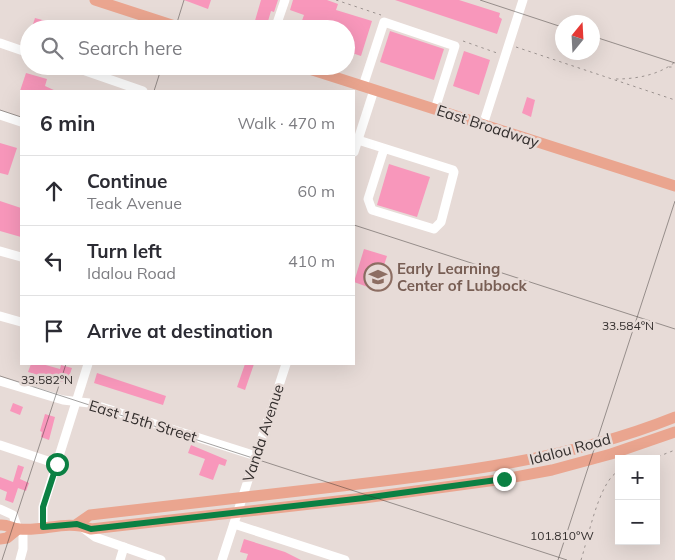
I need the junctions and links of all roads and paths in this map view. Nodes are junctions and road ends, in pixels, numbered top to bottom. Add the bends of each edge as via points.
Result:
1 (285, 0) edge
2 (100, 1) edge
3 (519, 1) edge
4 (157, 20) edge
5 (278, 20) edge
6 (0, 44) edge
7 (508, 44) junction
8 (20, 50) edge
9 (675, 62) edge
10 (675, 67) edge
11 (668, 68) junction
12 (97, 75) edge
13 (328, 75) edge
14 (612, 79) junction
15 (369, 88) junction
16 (140, 90) edge
17 (675, 100) edge
18 (435, 109) junction
19 (0, 115) edge
20 (20, 122) edge
21 (483, 125) junction
22 (358, 140) junction
23 (355, 149) edge
24 (384, 149) junction
25 (675, 186) edge
26 (0, 251) edge
27 (20, 257) edge
28 (0, 316) edge
29 (20, 322) edge
30 (88, 365) edge
31 (286, 365) edge
32 (0, 381) edge
33 (76, 402) junction
34 (675, 417) edge
35 (675, 432) edge
36 (0, 445) edge
37 (675, 450) edge
38 (256, 456) junction
39 (660, 456) edge
40 (57, 464) junction
41 (615, 473) edge
42 (243, 497) junction
43 (0, 509) edge
44 (238, 512) junction
45 (77, 524) junction
46 (234, 524) junction
47 (0, 525) edge
48 (43, 527) junction
49 (21, 529) junction
50 (0, 539) edge
51 (124, 547) junction
52 (20, 560) edge
53 (120, 560) edge
54 (162, 560) edge
55 (222, 560) edge
56 (345, 560) edge
57 (581, 560) edge

1 - 5 street
2 - 4 main road
3 - 7 street
6 - 8 street
7 - 14 path
7 - 21 street
9 - 11 path
10 - 11 path
11 - 14 path via 645,76
12 - 16 street
13 - 15 main road, East Broadway
14 - 17 path
15 - 18 main road, East Broadway
15 - 18 street via 384,22 455,46
15 - 22 street
18 - 21 main road, East Broadway
19 - 20 street
21 - 25 main road, East Broadway
22 - 23 street
22 - 24 street
24 - 24 street via 454,172 442,222 434,229 372,210 368,199
26 - 27 street
28 - 29 street
30 - 33 street
31 - 38 street, Vanda Avenue
32 - 33 street, East 15th Street
33 - 38 street, East 15th Street
33 - 40 street
34 - 42 main road, Idalou Road via 592,444 508,464
35 - 44 main road, Idalou Road via 611,454 523,475 458,486
36 - 40 street
37 - 39 path
38 - 42 street, Vanda Avenue
40 - 48 street via 43,507
41 - 57 path via 604,488
42 - 44 street, Vanda Avenue
42 - 45 main road, Idalou Road via 90,515
43 - 49 street via 13,515
44 - 45 main road, Idalou Road via 91,529
44 - 46 street, Vanda Avenue
45 - 48 main road, Idalou Road
45 - 51 street via 95,537
46 - 55 street, Vanda Avenue
46 - 56 street
47 - 49 main road, Idalou Road
48 - 49 main road, Idalou Road
49 - 50 main road, Idalou Road
49 - 52 street via 23,549
51 - 53 street
51 - 54 street

